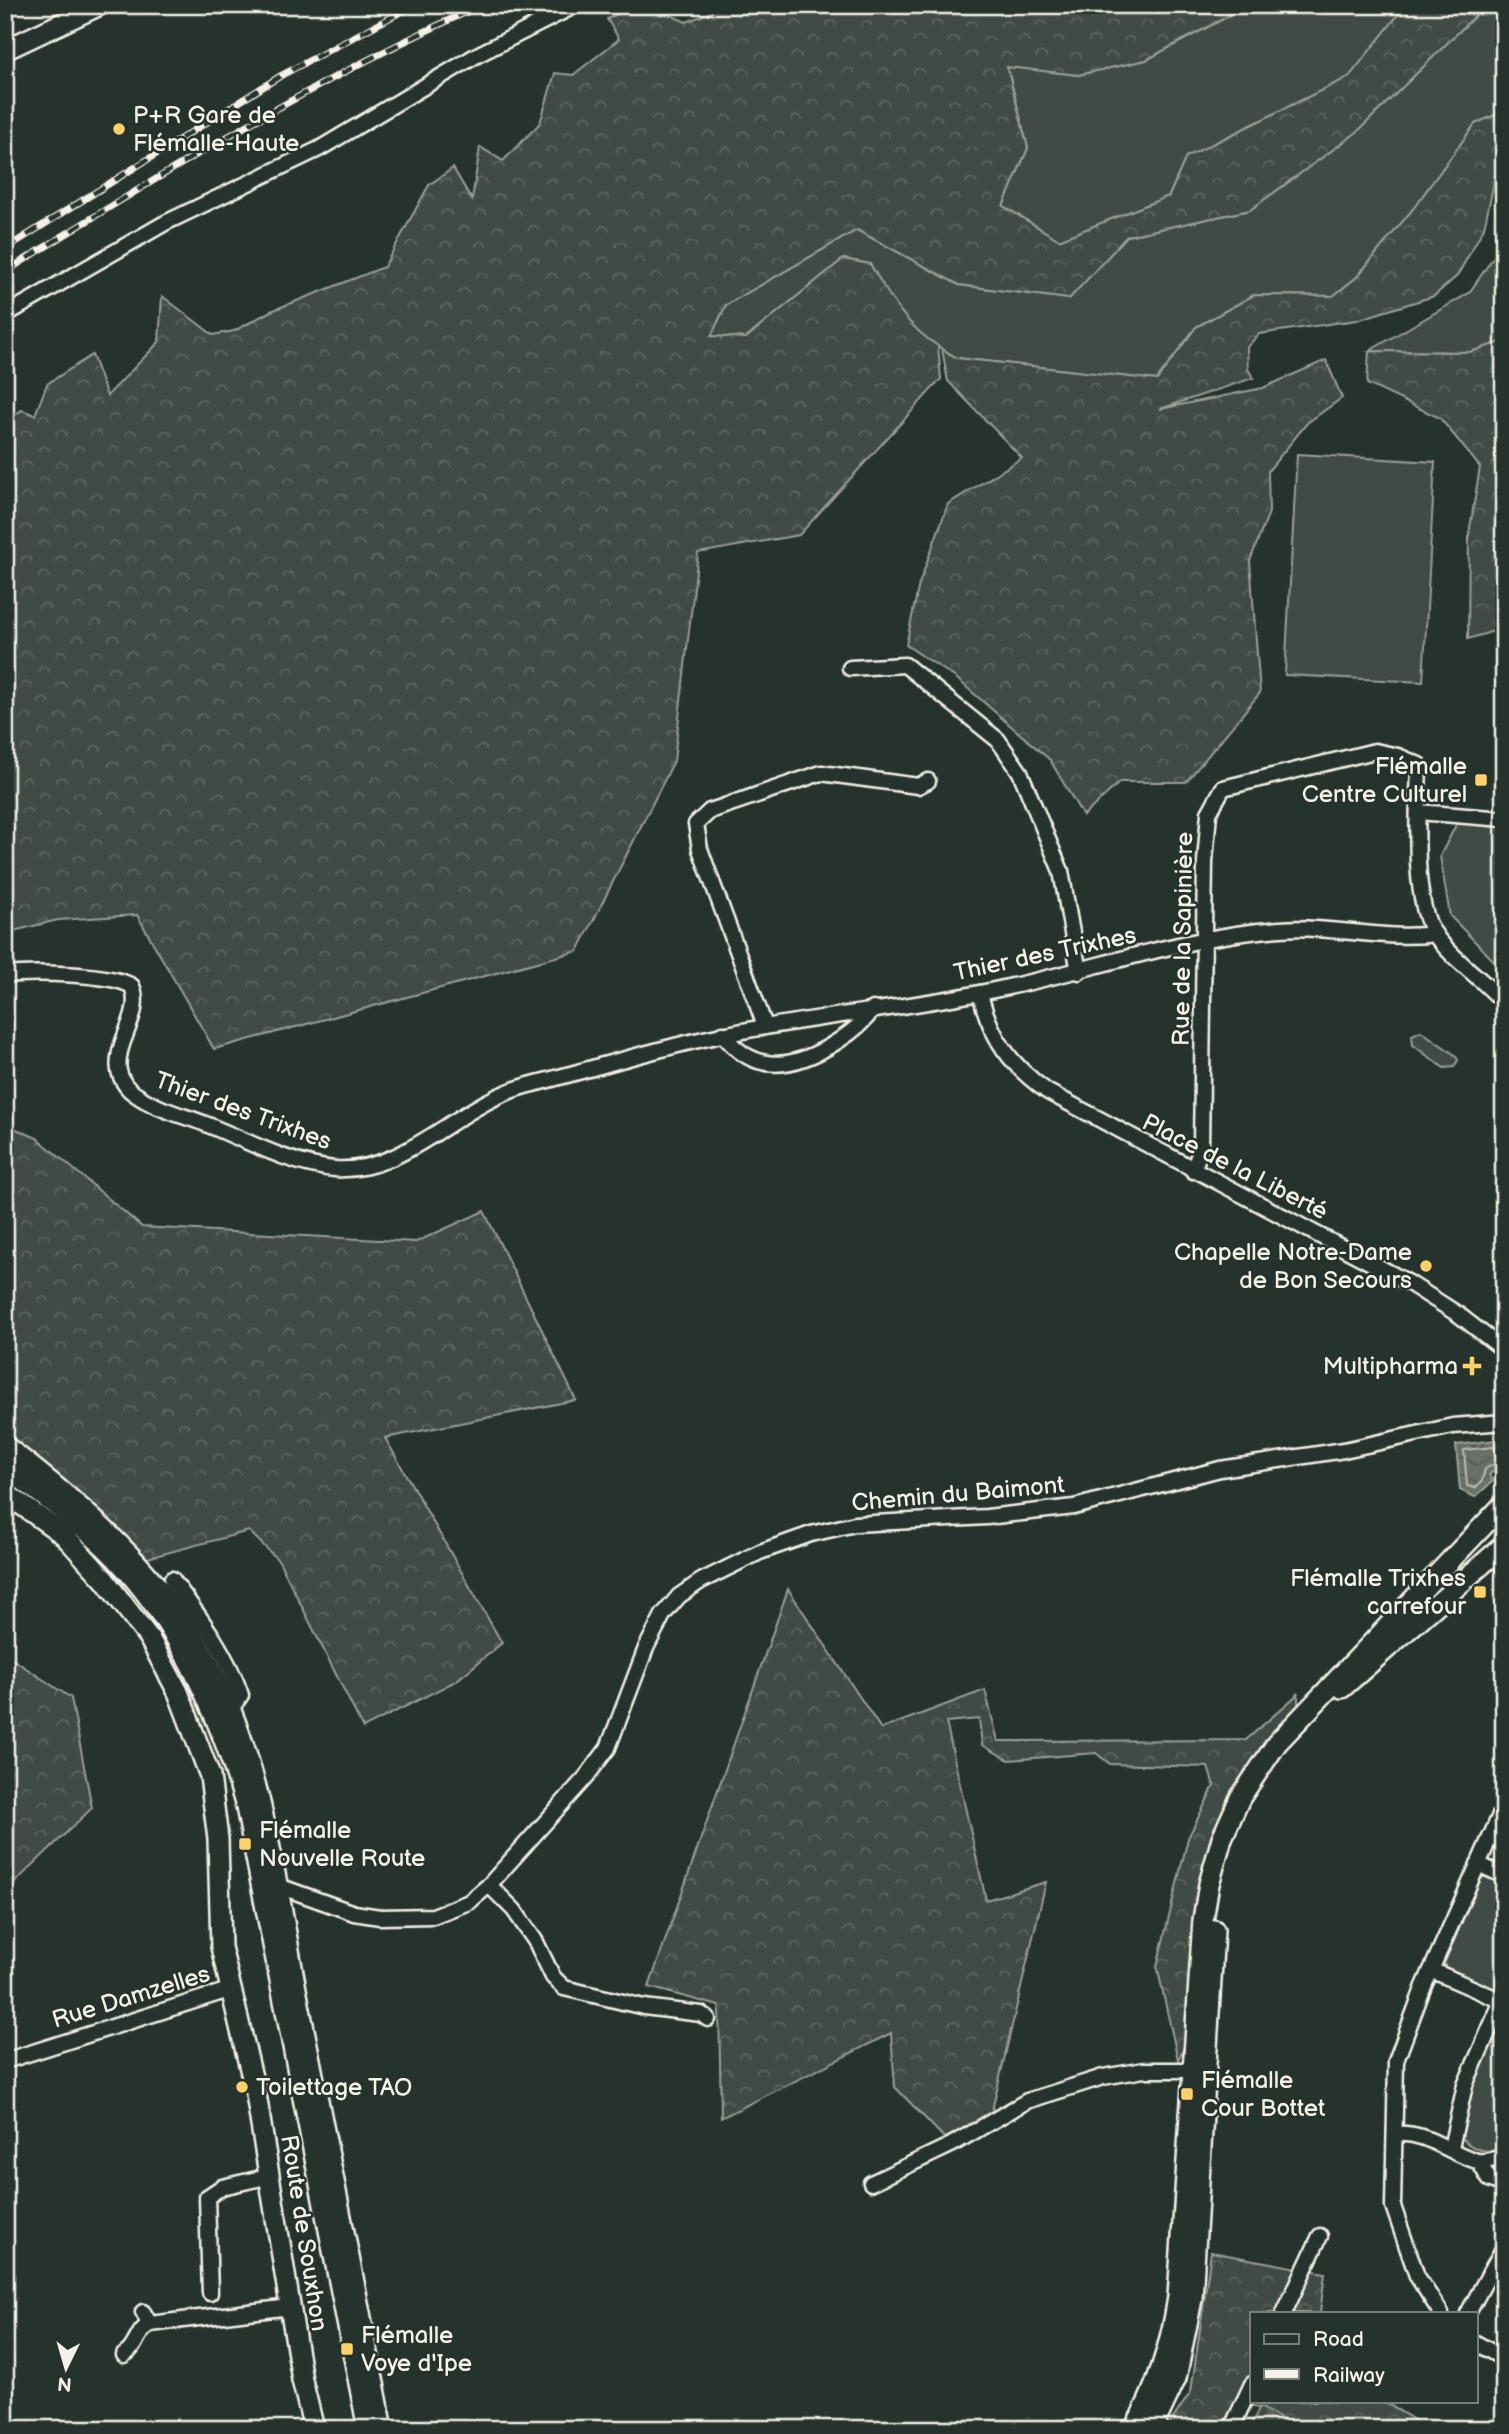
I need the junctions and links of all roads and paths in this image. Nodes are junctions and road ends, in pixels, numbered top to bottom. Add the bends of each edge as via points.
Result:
1 (100, 5) edge
2 (576, 5) edge
3 (5, 50) edge
4 (5, 315) edge
5 (849, 668) dead end
6 (928, 781) dead end
7 (1418, 812) junction
8 (1504, 819) edge
9 (1435, 934) junction
10 (1205, 940) junction
11 (1079, 972) junction
12 (5, 975) edge
13 (980, 993) junction
14 (1504, 1003) edge
15 (873, 1009) junction
16 (765, 1026) junction
17 (723, 1034) junction
18 (1193, 1171) junction
19 (1503, 1346) edge
20 (1504, 1422) edge
21 (5, 1446) edge
22 (9, 1470) edge
23 (5, 1493) edge
24 (1504, 1504) edge
25 (33, 1510) junction
26 (1502, 1557) edge
27 (172, 1579) dead end
28 (223, 1712) junction
29 (1504, 1806) edge
30 (1478, 1864) junction
31 (1504, 1876) edge
32 (489, 1885) junction
33 (270, 1888) junction
34 (1431, 1970) junction
35 (232, 1989) junction
36 (1503, 2000) edge
37 (708, 2019) dead end
38 (5, 2061) edge
39 (1200, 2070) junction
40 (1395, 2134) junction
41 (1451, 2148) junction
42 (1504, 2161) edge
43 (1479, 2162) junction
44 (270, 2175) junction
45 (871, 2183) dead end
46 (1504, 2185) edge
47 (1320, 2236) dead end
48 (1504, 2247) edge
49 (210, 2293) dead end
50 (290, 2307) junction
51 (1284, 2312) edge
52 (1440, 2312) edge
53 (1469, 2312) edge
54 (1478, 2344) edge
55 (124, 2355) dead end
56 (1504, 2359) edge
57 (1250, 2388) edge
58 (314, 2429) edge
59 (368, 2429) edge
60 (383, 2429) edge
61 (1134, 2429) edge
62 (1152, 2429) edge
63 (1231, 2429) edge

1 - 3 main road
2 - 4 street via 478,55 319,149 165,223
5 - 11 street via 905,665 998,740 1020,772 1061,871
6 - 16 street via 918,786 821,773 710,811 696,824 700,849
7 - 8 street
7 - 9 street via 1418,867 1424,906
7 - 10 street, Rue de la Sapinière via 1419,765 1375,751 1223,788 1209,813
9 - 10 street, Thier des Trixhes via 1405,938 1283,928
9 - 14 street
10 - 11 street, Thier des Trixhes
10 - 18 street, Rue de la Sapinière via 1201,1148
11 - 13 street, Thier des Trixhes
12 - 17 street, Thier des Trixhes via 110,979 132,986 135,1009 118,1062 126,1087 171,1111 292,1158 335,1169 368,1166 401,1153 500,1093
13 - 15 street, Thier des Trixhes
13 - 18 street, Place de la Liberté via 999,1045 1035,1083
15 - 16 street, Thier des Trixhes
15 - 17 street via 842,1039 791,1065 750,1057
16 - 17 street, Thier des Trixhes
18 - 19 street, Place de la Liberté via 1409,1283
20 - 32 street, Chemin du Baimont via 1453,1426 1344,1450 1228,1468 1061,1509 855,1524 794,1539 743,1559 690,1588 663,1615 608,1748
21 - 28 main road via 89,1513 159,1587 207,1659
22 - 25 main road
22 - 28 main road via 106,1548 158,1611
23 - 25 main road, Route de Souxhon
24 - 39 main road via 1306,1709 1277,1742 1240,1798 1223,1838 1205,1908
25 - 35 main road, Route de Souxhon via 64,1535 104,1579 149,1638 178,1692 210,1776 218,1839 220,1939
26 - 39 main road via 1310,1717 1265,1772 1231,1841 1218,1886
27 - 28 street via 232,1668 241,1695
28 - 33 main road via 247,1756
29 - 30 street
30 - 31 street
30 - 34 street
32 - 33 street, Chemin du Baimont via 469,1902 445,1913 396,1917 354,1913
32 - 37 street via 514,1910 536,1942 552,1978 564,1988
33 - 59 main road
33 - 60 main road
34 - 36 street
34 - 40 street via 1396,2061
35 - 38 street, Rue Damzelles
35 - 44 main road, Route de Souxhon
36 - 41 street via 1465,2085
39 - 45 street via 1144,2070 1103,2077 1027,2101 951,2145
39 - 61 main road via 1172,2338
39 - 62 main road via 1192,2299 1175,2378
40 - 41 street via 1412,2133
40 - 52 street via 1393,2206 1417,2276
41 - 43 street
42 - 43 street
43 - 46 street via 1489,2179
44 - 49 street via 222,2187 207,2197
44 - 50 main road, Route de Souxhon
47 - 51 street
48 - 53 street
50 - 55 street via 147,2318 131,2351
50 - 58 main road, Route de Souxhon
54 - 56 street
57 - 63 street

